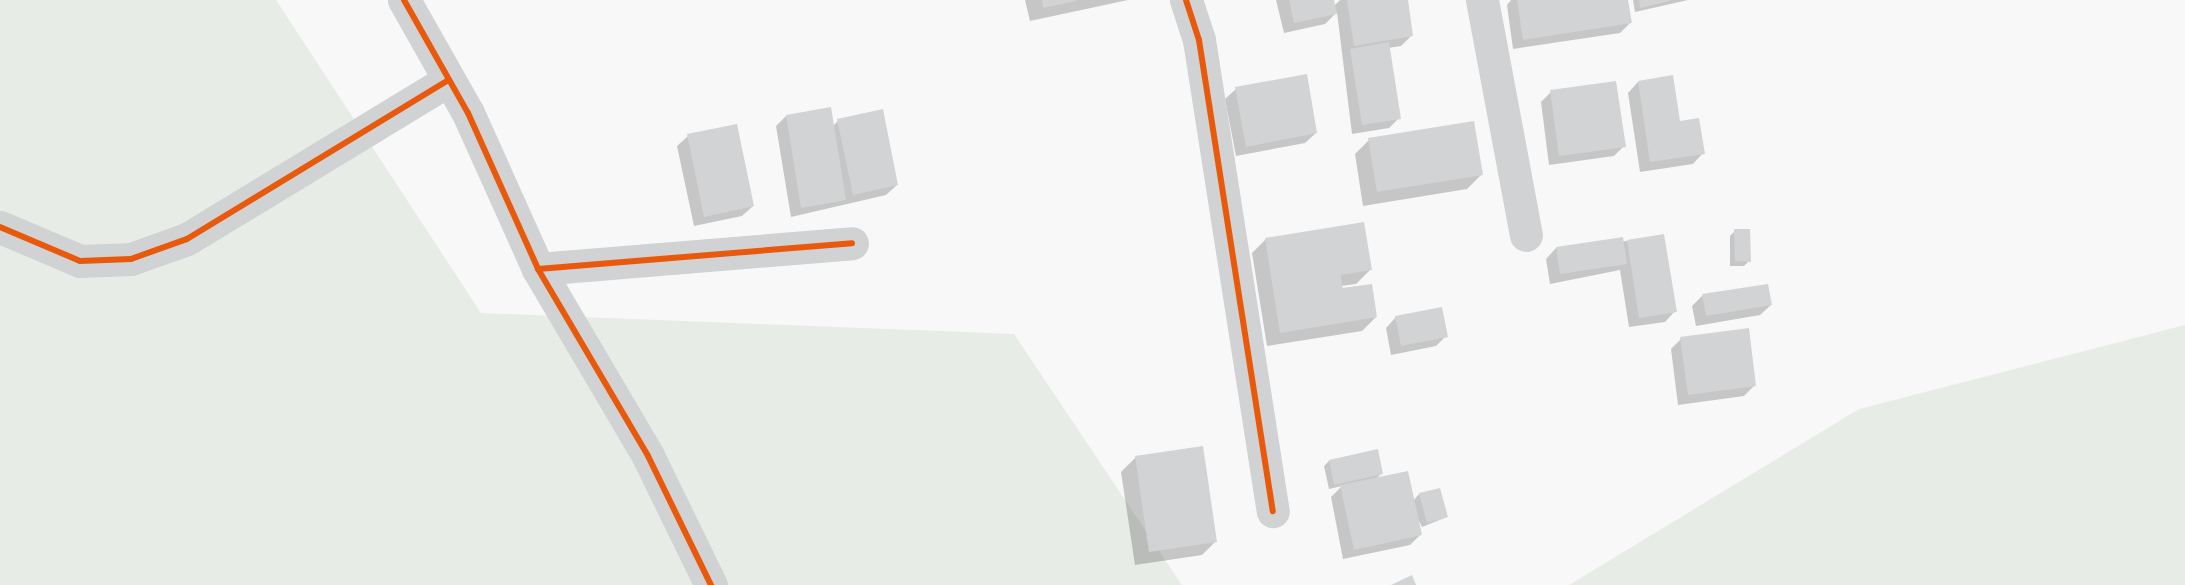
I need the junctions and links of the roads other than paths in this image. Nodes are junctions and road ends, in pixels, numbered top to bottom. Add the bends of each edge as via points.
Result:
1 (404, 0) edge
2 (1186, 0) edge
3 (1482, 0) edge
4 (450, 80) junction
5 (0, 227) edge
6 (1526, 235) dead end
7 (852, 243) dead end
8 (538, 269) junction
9 (1273, 511) dead end
10 (711, 585) edge

1 - 4 street
2 - 9 street via 1199,40
3 - 6 street
4 - 5 street via 187,239 131,259 80,261
4 - 8 street
7 - 8 street
8 - 10 street via 648,456

